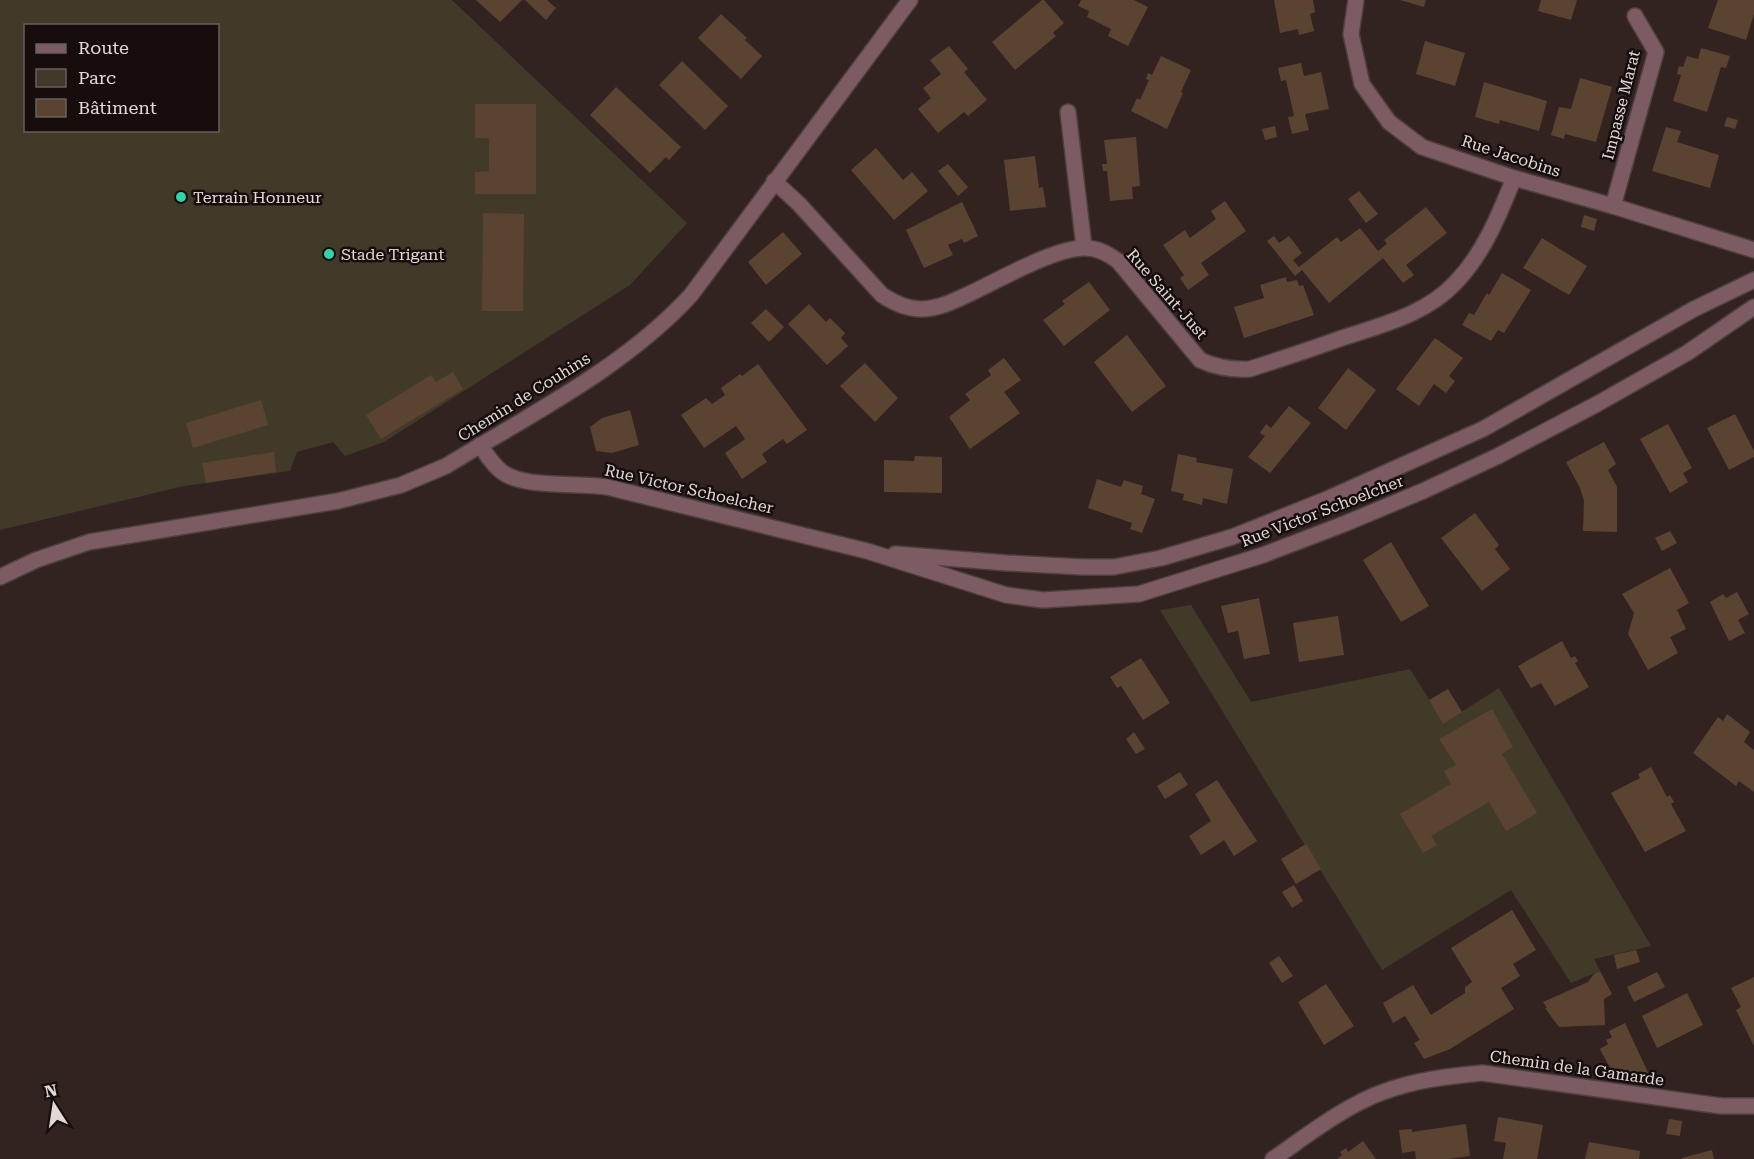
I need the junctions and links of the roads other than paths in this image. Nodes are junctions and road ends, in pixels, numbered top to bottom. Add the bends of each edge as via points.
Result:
1 (910, 0) edge
2 (1356, 0) edge
3 (1635, 15) dead end
4 (1068, 112) dead end
5 (1514, 178) junction
6 (774, 181) junction
7 (1613, 206) junction
8 (1084, 248) junction
9 (1754, 250) edge
10 (1754, 280) edge
11 (1754, 307) edge
12 (480, 445) junction
13 (867, 551) junction
14 (0, 577) edge
15 (1754, 1106) edge
16 (1273, 1159) edge

1 - 6 street, Chemin de Couhins
2 - 5 street, Rue Jacobins via 1352,34 1362,84 1389,122 1422,147
3 - 7 street, Impasse Marat via 1656,52
4 - 8 street
5 - 7 street, Rue Jacobins
5 - 8 street, Rue Saint-Just via 1496,223 1476,257 1456,283 1434,300 1409,315 1250,369 1233,370 1200,360 1118,261
6 - 8 street, Rue Saint-Just via 882,295 908,307 944,305 1060,251
6 - 12 street, Chemin de Couhins via 691,295 668,320 616,362
7 - 9 street, Rue Jacobins
10 - 13 street, Rue Victor Schoelcher via 1694,309 1482,429 1232,537 1114,567
11 - 13 street, Rue Victor Schoelcher via 1687,353 1597,404 1423,491 1263,555 1139,594 1044,600 1006,595
12 - 13 street, Rue Victor Schoelcher via 500,471 519,481 607,487
12 - 14 street, Chemin de Couhins via 428,475 393,487 338,501 89,542
15 - 16 street, Chemin de la Gamarde via 1721,1106 1482,1073 1444,1077 1381,1092

